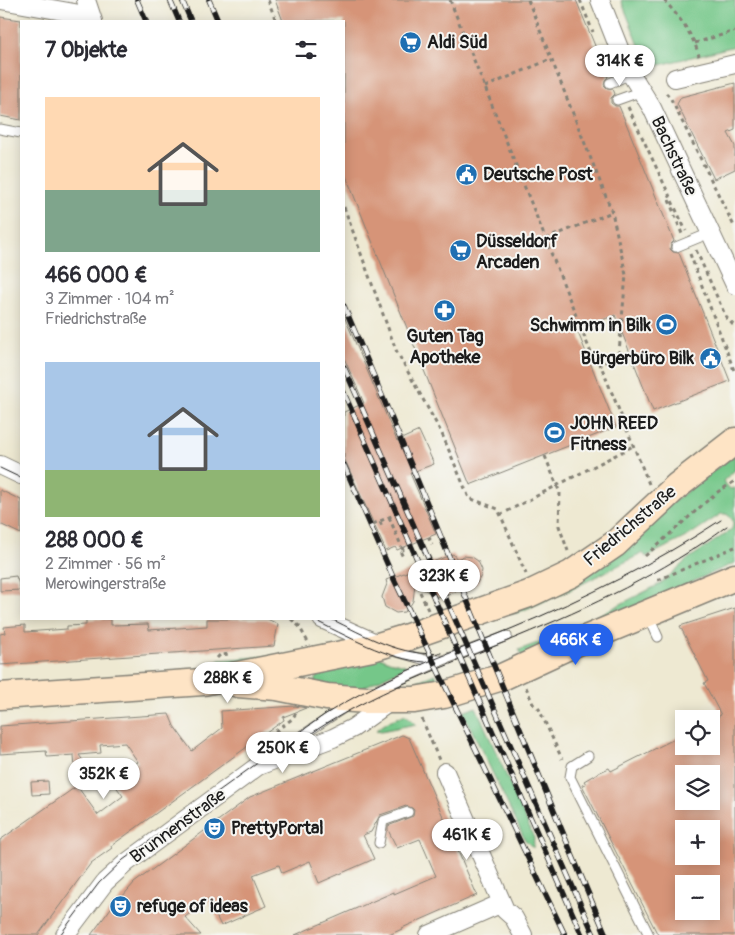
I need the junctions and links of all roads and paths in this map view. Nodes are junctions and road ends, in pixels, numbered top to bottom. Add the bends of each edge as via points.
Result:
1 (1, 0) edge
2 (268, 0) edge
3 (450, 0) edge
4 (528, 0) edge
5 (600, 0) edge
6 (664, 0) edge
7 (90, 12) edge
8 (276, 20) edge
9 (735, 31) edge
10 (695, 43) junction
11 (699, 55) dead end
12 (551, 59) junction
13 (735, 64) edge
14 (631, 74) junction
15 (675, 78) dead end
16 (610, 82) dead end
17 (484, 87) junction
18 (642, 91) junction
19 (617, 100) dead end
20 (637, 124) dead end
21 (0, 129) edge
22 (20, 133) edge
23 (716, 200) dead end
24 (345, 210) edge
25 (612, 212) junction
26 (735, 228) edge
27 (710, 233) junction
28 (546, 239) junction
29 (688, 242) junction
30 (676, 247) dead end
31 (735, 285) edge
32 (735, 326) edge
33 (601, 366) junction
34 (735, 373) edge
35 (735, 441) edge
36 (633, 446) junction
37 (545, 456) dead end
38 (0, 465) edge
39 (20, 475) edge
40 (735, 481) edge
41 (557, 485) junction
42 (660, 501) junction
43 (394, 515) dead end
44 (500, 515) junction
45 (389, 517) junction
46 (380, 522) junction
47 (373, 524) dead end
48 (383, 528) dead end
49 (431, 538) dead end
50 (432, 545) dead end
51 (735, 547) edge
52 (568, 551) dead end
53 (645, 556) dead end
54 (403, 557) dead end
55 (526, 574) dead end
56 (735, 577) edge
57 (658, 580) dead end
58 (647, 614) junction
59 (292, 620) edge
60 (325, 620) edge
61 (507, 636) dead end
62 (658, 638) dead end
63 (308, 643) dead end
64 (380, 646) junction
65 (446, 659) junction
66 (203, 682) junction
67 (526, 686) dead end
68 (0, 696) edge
69 (358, 700) junction
70 (402, 700) junction
71 (299, 708) dead end
72 (424, 726) dead end
73 (588, 756) dead end
74 (258, 766) junction
75 (570, 769) junction
76 (444, 772) joint
77 (408, 812) dead end
78 (379, 843) dead end
79 (502, 903) junction
80 (65, 935) edge
81 (429, 935) edge
82 (523, 935) edge
83 (649, 935) edge

1 - 7 street
2 - 8 path
3 - 17 path
4 - 12 path
5 - 14 street, Bachstraße
6 - 10 path
9 - 10 path
10 - 11 path
12 - 17 path
12 - 25 path
13 - 15 street
14 - 16 lane
14 - 18 street, Bachstraße
17 - 28 path
18 - 19 lane
18 - 27 street, Bachstraße
20 - 29 path, Bachstraße
21 - 22 lane
23 - 26 path, Bachstraße via 723,202
24 - 44 path via 396,350 442,434 469,498 498,509
25 - 28 path
25 - 33 path via 626,275 619,352
27 - 29 lane
27 - 31 street, Bachstraße
28 - 33 path via 591,353
29 - 30 lane
29 - 32 path, Bachstraße via 726,317
29 - 34 path, Bachstraße
33 - 36 path
35 - 42 main road, Friedrichstraße
36 - 41 path
36 - 42 path via 650,489
37 - 41 path
38 - 39 street
40 - 53 path via 716,492
41 - 44 path
41 - 52 path via 560,493 559,526
42 - 64 main road, Friedrichstraße via 615,544 571,574 529,594
43 - 45 path
44 - 55 path
45 - 46 path
45 - 54 path via 404,550 400,551
46 - 47 path
46 - 48 path
49 - 50 path
51 - 57 path
56 - 58 main road
58 - 62 lane
58 - 70 main road via 491,682 460,691
59 - 63 path
60 - 64 street
61 - 65 lane
64 - 65 lane via 419,658
64 - 66 main road, Friedrichstraße
65 - 69 lane
66 - 68 main road
66 - 69 main road via 277,686
67 - 75 path
69 - 70 main road
69 - 74 lane
70 - 74 street, Brunnenstraße via 353,728
71 - 74 path via 292,719 250,749 252,760
72 - 76 path
73 - 75 lane
74 - 80 street, Brunnenstraße via 126,863 105,882
75 - 83 lane via 570,777
76 - 79 street
77 - 78 lane via 384,822
79 - 81 street
79 - 82 street

